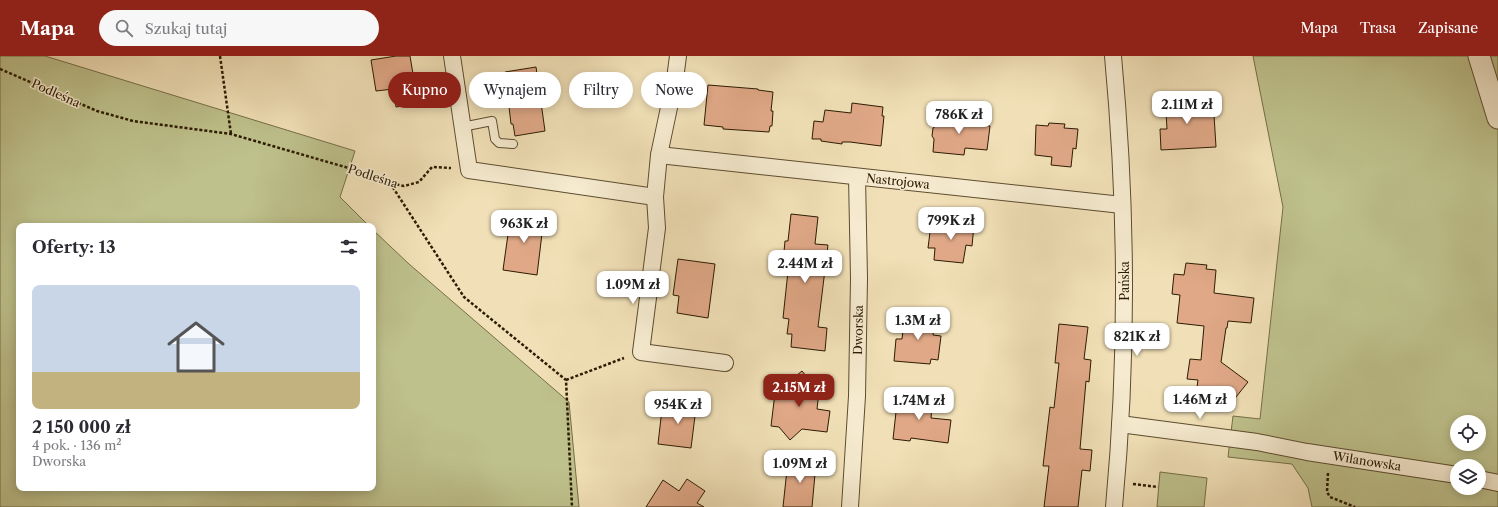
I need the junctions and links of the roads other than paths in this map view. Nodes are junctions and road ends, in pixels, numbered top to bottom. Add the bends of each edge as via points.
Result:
1 (452, 56) edge
2 (678, 56) edge
3 (1113, 56) edge
4 (1479, 56) edge
5 (1498, 118) edge
6 (462, 127) junction
7 (513, 144) dead end
8 (666, 156) junction
9 (857, 177) junction
10 (655, 197) junction
11 (1122, 205) junction
12 (725, 363) dead end
13 (1120, 424) junction
14 (1450, 474) edge
15 (1486, 480) edge
16 (1498, 482) edge
17 (850, 507) edge
18 (1114, 507) edge

1 - 6 street
2 - 8 street
3 - 11 street, Pańska
4 - 5 street
6 - 7 lane via 495,121 495,139 498,143
6 - 10 street via 469,170
8 - 9 street, Nastrojowa
8 - 10 street
9 - 11 street, Nastrojowa
9 - 17 street, Dworska via 857,381
10 - 12 street via 657,228 641,352
11 - 13 street, Pańska via 1124,286
13 - 14 street, Wilanowska via 1277,445
13 - 18 street, Pańska
15 - 16 street

